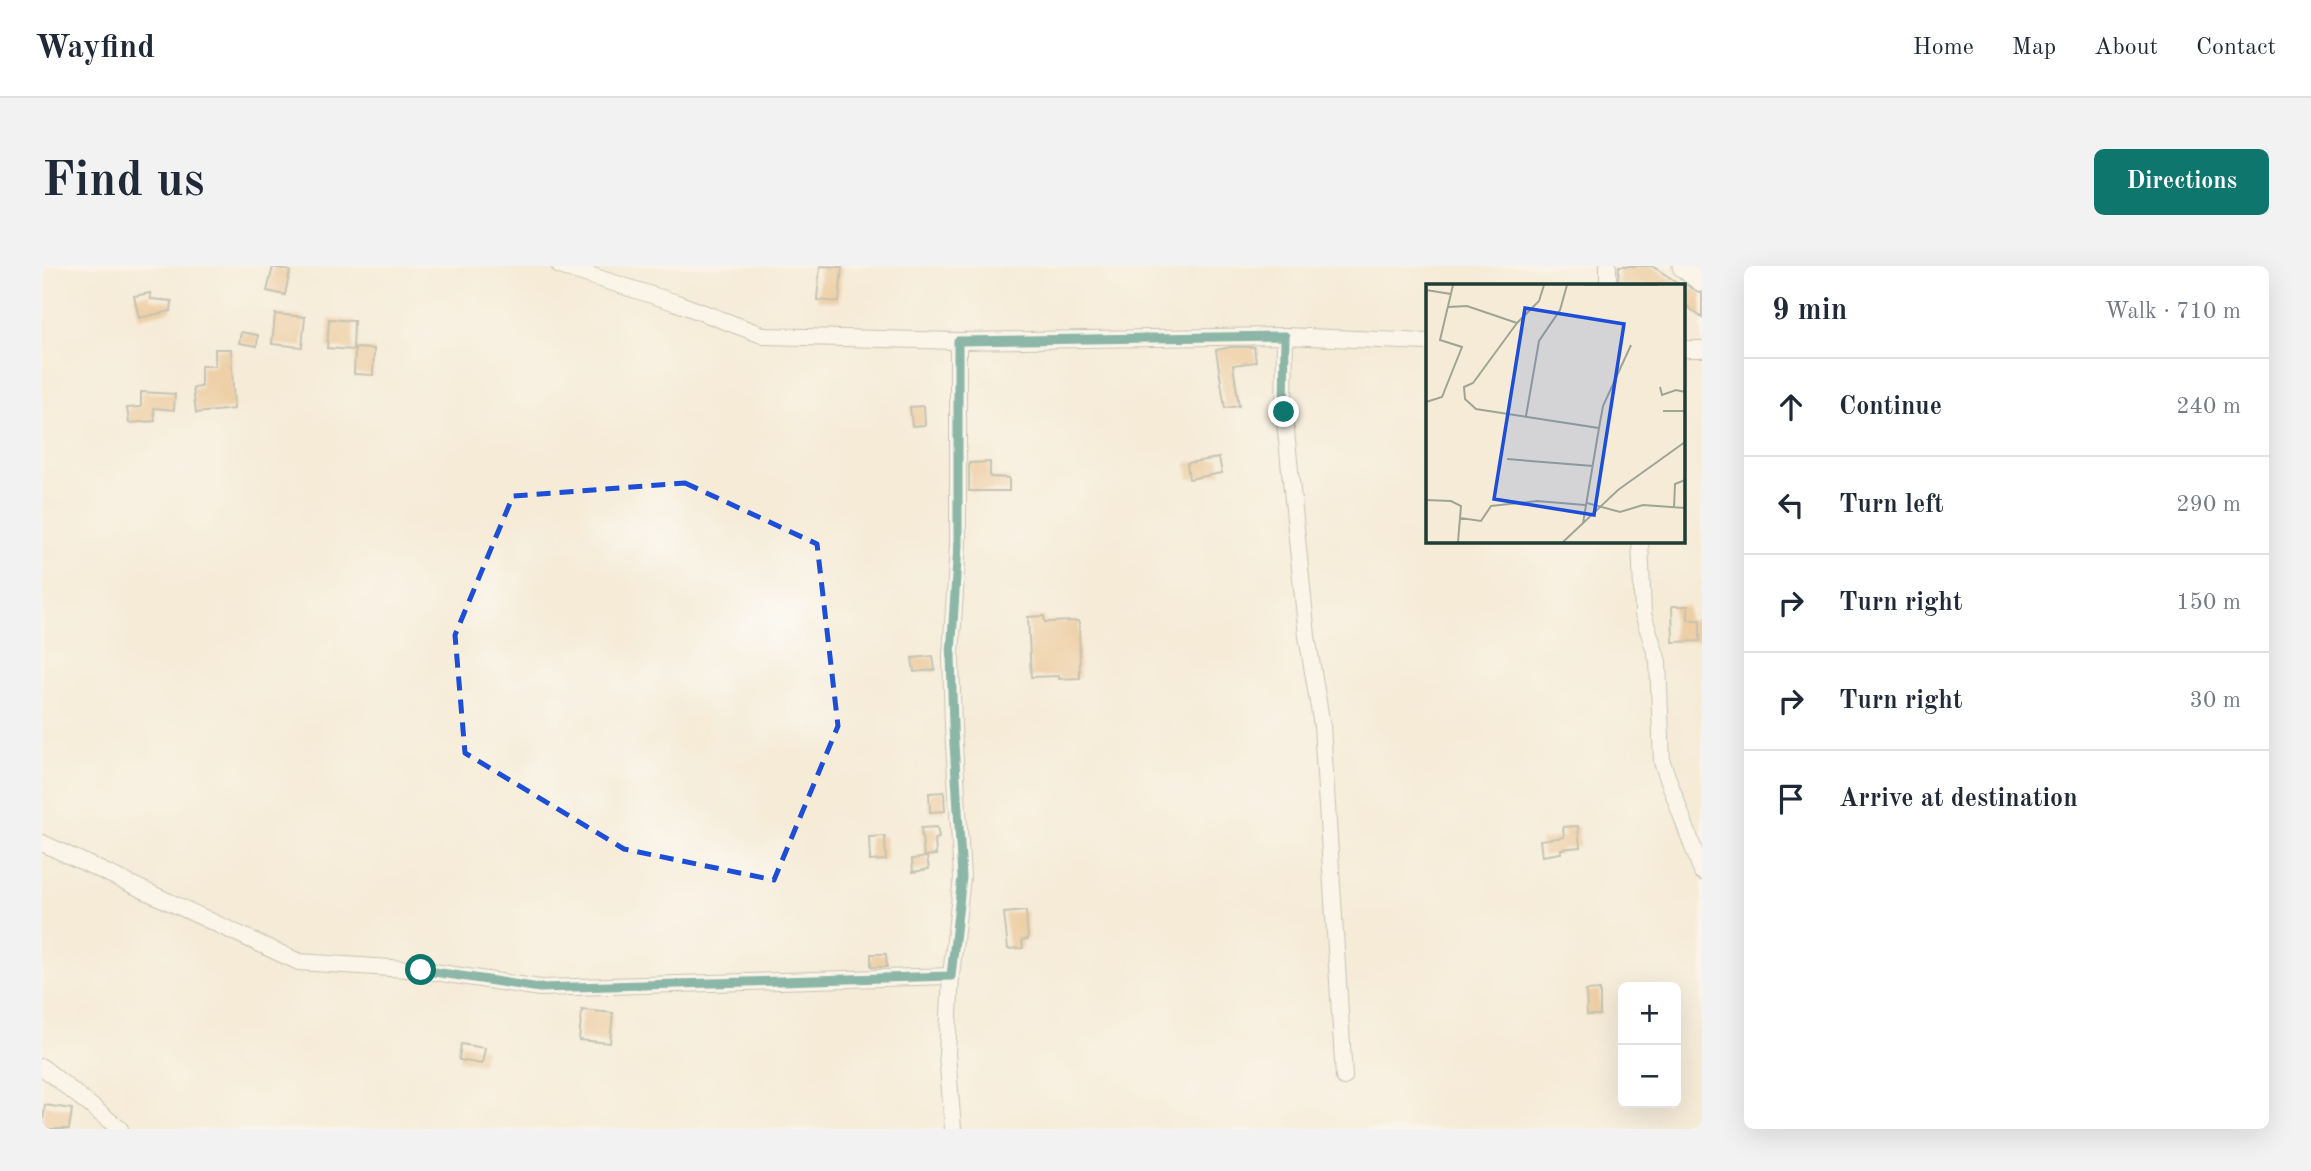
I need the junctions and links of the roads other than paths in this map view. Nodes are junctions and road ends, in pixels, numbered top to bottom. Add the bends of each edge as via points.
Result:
1 (560, 266) edge
2 (1608, 266) edge
3 (1684, 266) edge
4 (1702, 280) edge
5 (1608, 284) edge
6 (1285, 336) junction
7 (958, 341) junction
8 (1426, 342) edge
9 (1640, 542) edge
10 (42, 843) edge
11 (1702, 872) edge
12 (951, 976) junction
13 (42, 1067) edge
14 (1344, 1077) dead end
15 (120, 1129) edge
16 (953, 1129) edge

1 - 7 street via 765,336
2 - 5 street
3 - 4 main road
6 - 7 street
6 - 8 street
6 - 14 street via 1284,412 1307,636 1322,726
7 - 12 street via 958,545 951,655 962,877
9 - 11 street via 1643,614 1658,661 1662,762
10 - 12 street via 299,962 421,970 540,988
12 - 16 street via 947,1054
13 - 15 street

